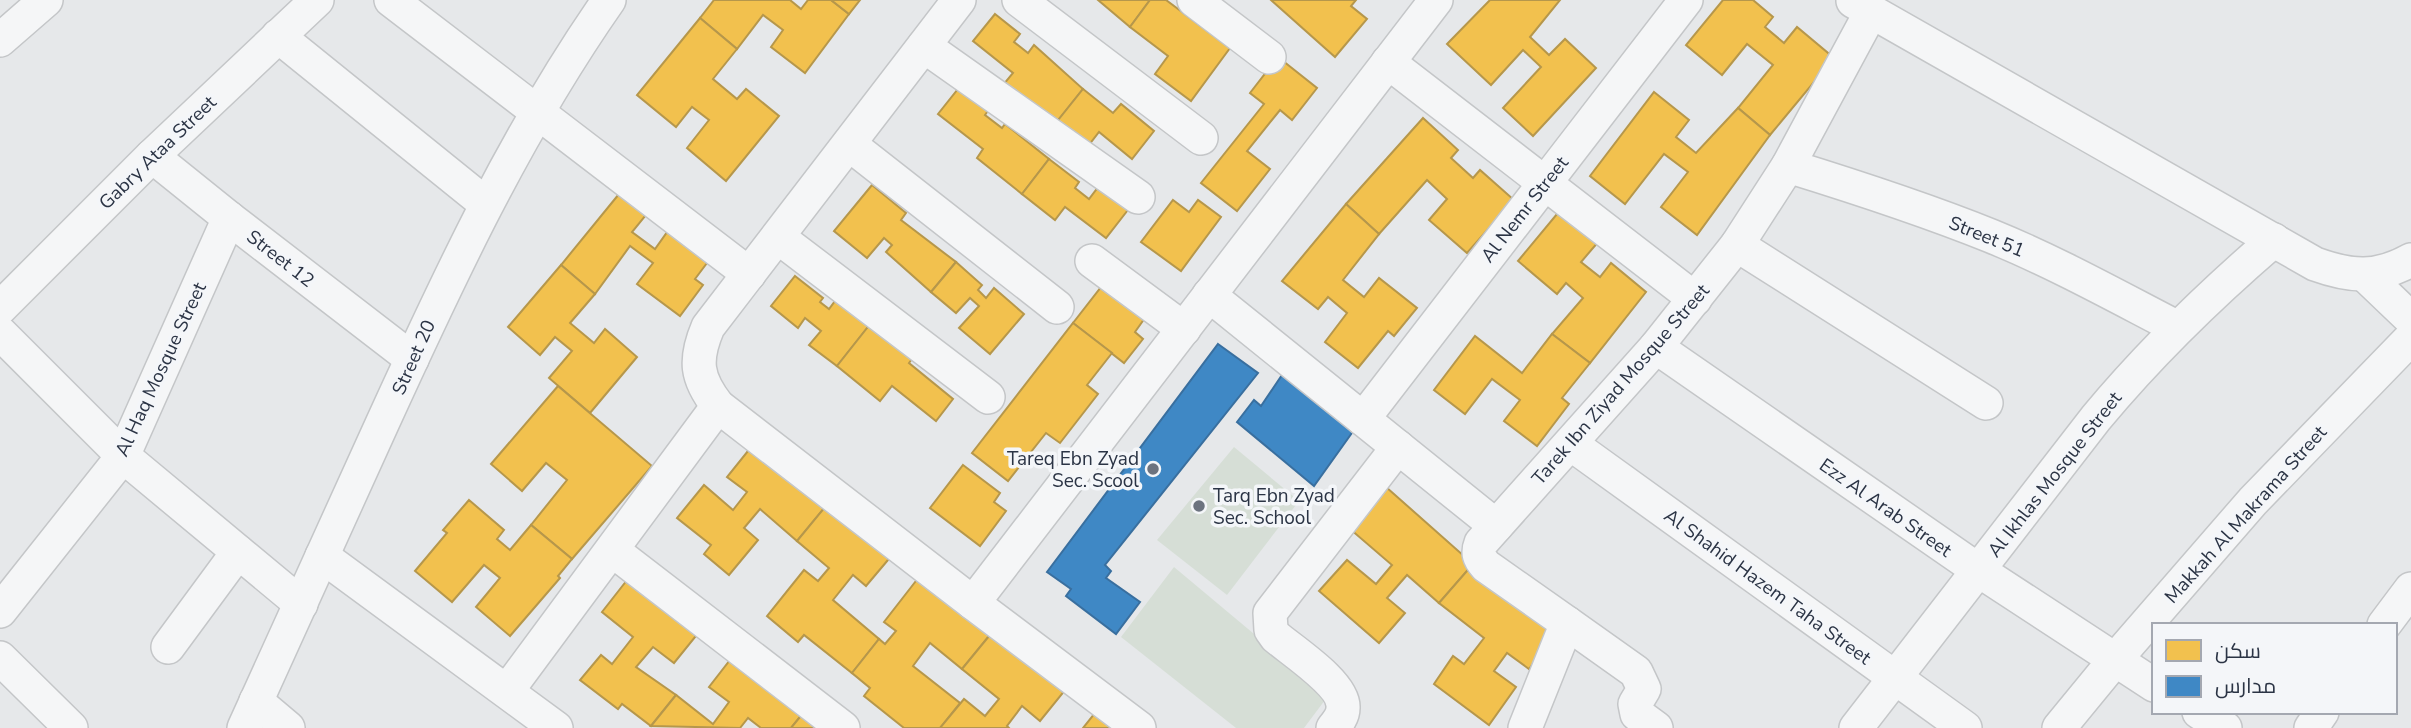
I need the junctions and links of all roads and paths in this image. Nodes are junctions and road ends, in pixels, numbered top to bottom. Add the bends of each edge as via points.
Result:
1 (46, 0) edge
2 (317, 0) edge
3 (391, 0) edge
4 (609, 0) edge
5 (959, 0) edge
6 (1019, 0) edge
7 (1194, 0) edge
8 (1436, 0) edge
9 (1686, 0) edge
10 (1861, 6) edge
11 (278, 36) junction
12 (0, 40) edge
13 (924, 46) junction
14 (1269, 57) dead end
15 (1388, 62) junction
16 (538, 111) junction
17 (1201, 138) dead end
18 (849, 144) junction
19 (152, 156) junction
20 (1788, 166) junction
21 (1545, 182) junction
22 (1138, 197) dead end
23 (486, 204) junction
24 (229, 218) junction
25 (778, 237) junction
26 (2274, 240) junction
27 (1737, 245) junction
28 (2411, 260) edge
29 (1092, 261) dead end
30 (749, 275) junction
31 (2365, 275) junction
32 (1209, 295) junction
33 (1695, 299) junction
34 (1057, 307) dead end
35 (0, 308) edge
36 (2411, 319) edge
37 (2178, 328) junction
38 (1184, 329) junction
39 (0, 333) edge
40 (2411, 338) edge
41 (1656, 347) junction
42 (412, 359) junction
43 (988, 397) dead end
44 (1986, 403) dead end
45 (718, 406) junction
46 (1363, 419) junction
47 (1571, 444) junction
48 (1398, 447) junction
49 (123, 456) junction
50 (1496, 526) junction
51 (612, 550) junction
52 (238, 552) junction
53 (322, 556) junction
54 (1978, 570) junction
55 (2411, 589) edge
56 (973, 603) junction
57 (301, 604) junction
58 (0, 611) edge
59 (1567, 623) junction
60 (2386, 623) edge
61 (169, 648) dead end
62 (0, 658) edge
63 (2114, 661) junction
64 (1895, 678) junction
65 (2152, 684) edge
66 (507, 691) junction
67 (250, 714) edge
68 (2202, 714) edge
69 (52, 723) edge
70 (288, 728) edge
71 (556, 728) edge
72 (843, 728) edge
73 (1139, 728) edge
74 (1333, 728) edge
75 (1525, 728) edge
76 (1656, 728) edge
77 (1856, 728) edge
78 (1965, 728) edge
79 (2059, 728) edge
80 (2225, 728) edge

1 - 12 street
2 - 11 street, Gabry Ataa Street
3 - 16 street
4 - 16 street, Street 20
5 - 13 street
6 - 17 street
7 - 14 street
8 - 15 street
9 - 21 street, Al Nemr Street
10 - 20 street, Tarek Ibn Ziyad Mosque Street
10 - 26 street
11 - 19 street, Gabry Ataa Street
11 - 23 street
13 - 18 street
13 - 22 street
15 - 21 street
15 - 32 street
16 - 23 street, Street 20
16 - 30 street
18 - 25 street
18 - 34 street
19 - 24 street, Street 12
19 - 35 street, Gabry Ataa Street
20 - 27 street, Tarek Ibn Ziyad Mosque Street
20 - 37 street, Street 51 via 1992,236
21 - 33 street
21 - 46 street, Al Nemr Street
23 - 42 street, Street 20
24 - 42 street, Street 12
24 - 49 street, Al Haq Mosque Street
25 - 30 street
25 - 43 street
26 - 31 street via 2315,264
26 - 37 street, Al Ikhlas Mosque Street
27 - 33 street, Tarek Ibn Ziyad Mosque Street
27 - 44 street
28 - 31 street via 2396,269
29 - 38 street
30 - 45 street via 708,327 699,347 698,369
31 - 36 street
32 - 38 street
32 - 46 street
33 - 41 street, Tarek Ibn Ziyad Mosque Street
37 - 54 street, Al Ikhlas Mosque Street via 2096,418
38 - 56 street
39 - 49 street
40 - 63 street, Makkah Al Makrama Street via 2253,501
41 - 47 street, Tarek Ibn Ziyad Mosque Street
41 - 54 street, Ezz Al Arab Street
42 - 53 street, Street 20
45 - 51 street
45 - 56 street
46 - 48 street
47 - 50 street, Tarek Ibn Ziyad Mosque Street
47 - 64 street, Al Shahid Hazem Taha Street
48 - 50 street
48 - 74 street via 1269,613 1276,637 1338,690 1343,708
49 - 52 street
49 - 58 street, Al Haq Mosque Street
50 - 59 street, Tarek Ibn Ziyad Mosque Street via 1481,543 1480,559
51 - 66 street
51 - 72 street
52 - 57 street
52 - 61 street
53 - 57 street, Street 20
53 - 66 street
54 - 63 street, Ezz Al Arab Street
54 - 64 street, Al Ikhlas Mosque Street
55 - 60 street
56 - 73 street
57 - 67 street, Street 20
59 - 75 street
59 - 76 street via 1636,673 1644,689 1635,704 1637,714
62 - 69 street
63 - 65 street, Ezz Al Arab Street
63 - 79 street, Makkah Al Makrama Street
64 - 77 street, Al Ikhlas Mosque Street
64 - 78 street, Al Shahid Hazem Taha Street
66 - 71 street
67 - 70 street
68 - 80 street

